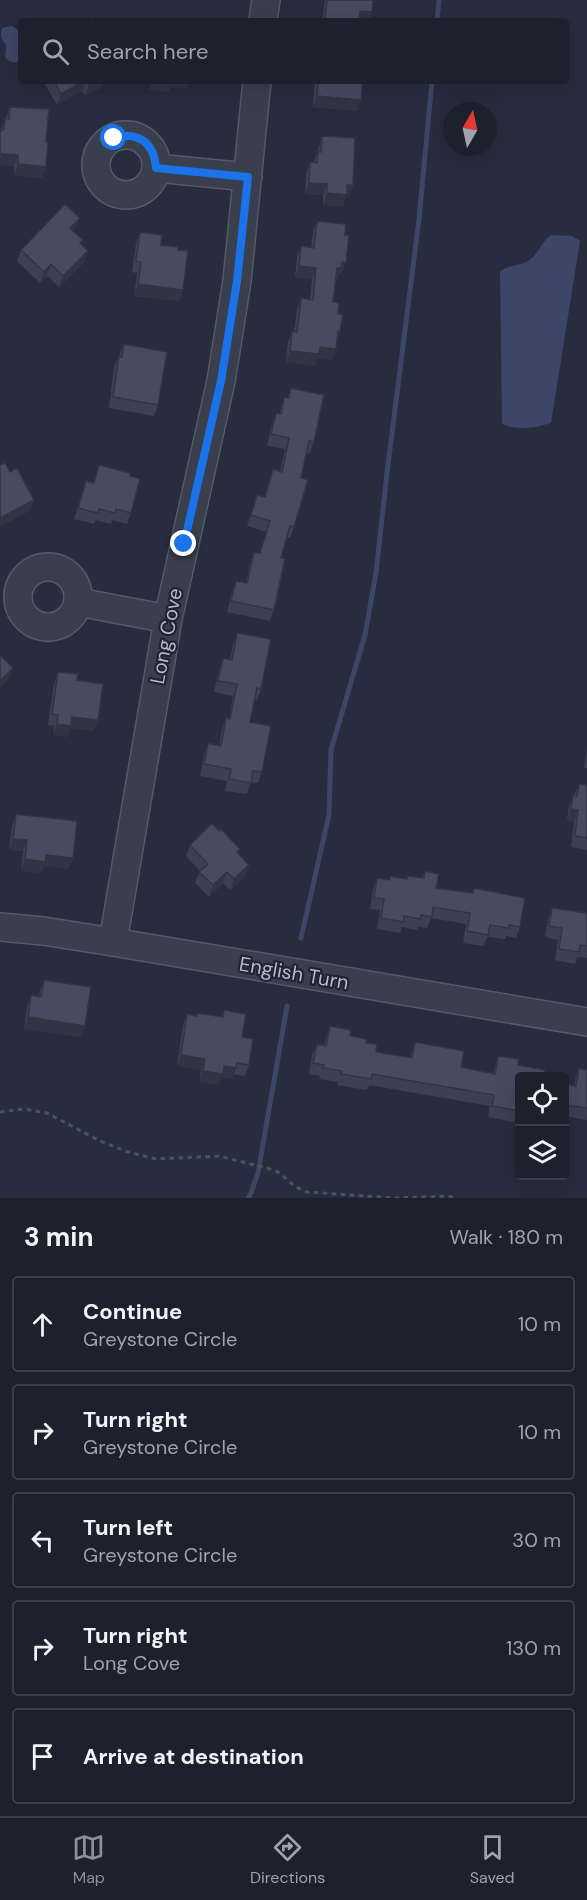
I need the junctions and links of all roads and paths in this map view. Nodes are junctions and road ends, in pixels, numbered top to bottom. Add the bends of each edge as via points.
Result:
1 (266, 0) edge
2 (263, 18) edge
3 (257, 84) edge
4 (156, 168) dead end
5 (248, 177) junction
6 (78, 602) dead end
7 (168, 619) junction
8 (0, 927) edge
9 (113, 942) junction
10 (587, 1022) edge
11 (0, 1112) edge
12 (456, 1198) edge

1 - 2 street
3 - 5 street, Long Cove
4 - 5 street
5 - 7 street, Long Cove via 221,381
6 - 7 street
7 - 9 street, Long Cove
8 - 9 street, English Turn
9 - 10 street, English Turn
11 - 12 path via 24,1109 47,1113 100,1141 156,1159 219,1156 267,1168 308,1192

